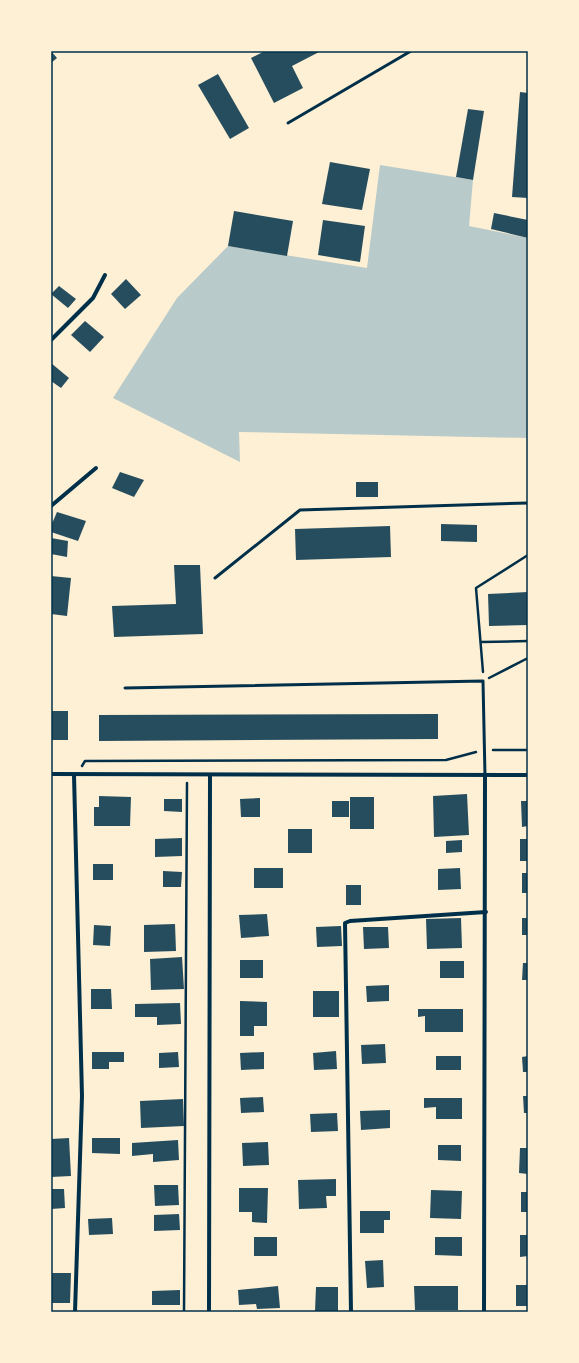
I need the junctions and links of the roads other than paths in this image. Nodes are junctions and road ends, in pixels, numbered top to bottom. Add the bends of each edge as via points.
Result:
1 (411, 51) edge
2 (288, 123) dead end
3 (105, 275) dead end
4 (51, 340) edge
5 (96, 468) dead end
6 (528, 503) edge
7 (51, 506) edge
8 (215, 578) dead end
9 (125, 688) dead end
10 (51, 774) edge
11 (74, 775) junction
12 (528, 775) edge
13 (210, 776) junction
14 (485, 776) junction
15 (486, 912) junction
16 (75, 1312) edge
17 (209, 1312) edge
18 (351, 1312) edge
19 (484, 1312) edge

1 - 2 lane
3 - 4 street via 93,298
5 - 7 street
6 - 8 lane via 300,510
9 - 14 lane via 483,681
10 - 11 street
11 - 13 street
11 - 16 street via 82,1096
12 - 14 street
13 - 14 street
13 - 17 street
14 - 15 street
15 - 18 street via 345,923
15 - 19 street

